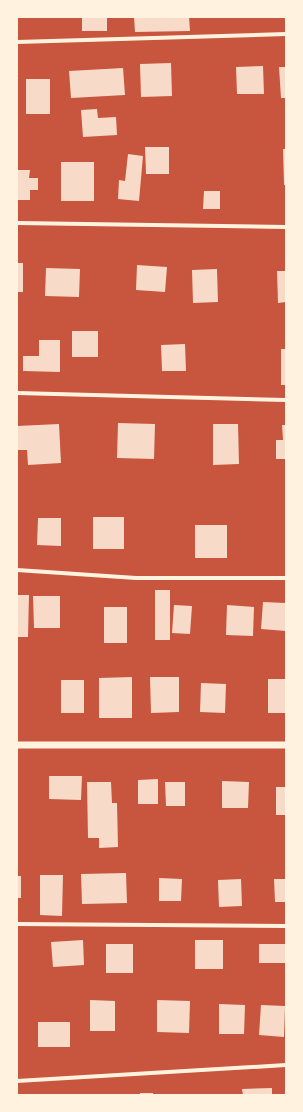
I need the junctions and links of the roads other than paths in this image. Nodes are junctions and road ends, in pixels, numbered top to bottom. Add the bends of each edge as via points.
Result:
1 (286, 34) edge
2 (17, 42) edge
3 (17, 223) edge
4 (286, 227) edge
5 (17, 393) edge
6 (286, 400) edge
7 (17, 570) edge
8 (286, 578) edge
9 (17, 745) edge
10 (286, 745) edge
11 (17, 924) edge
12 (286, 926) edge
13 (286, 1065) edge
14 (17, 1081) edge

1 - 2 street
3 - 4 street
5 - 6 street
7 - 8 street via 136,578
9 - 10 street
11 - 12 street
13 - 14 street

